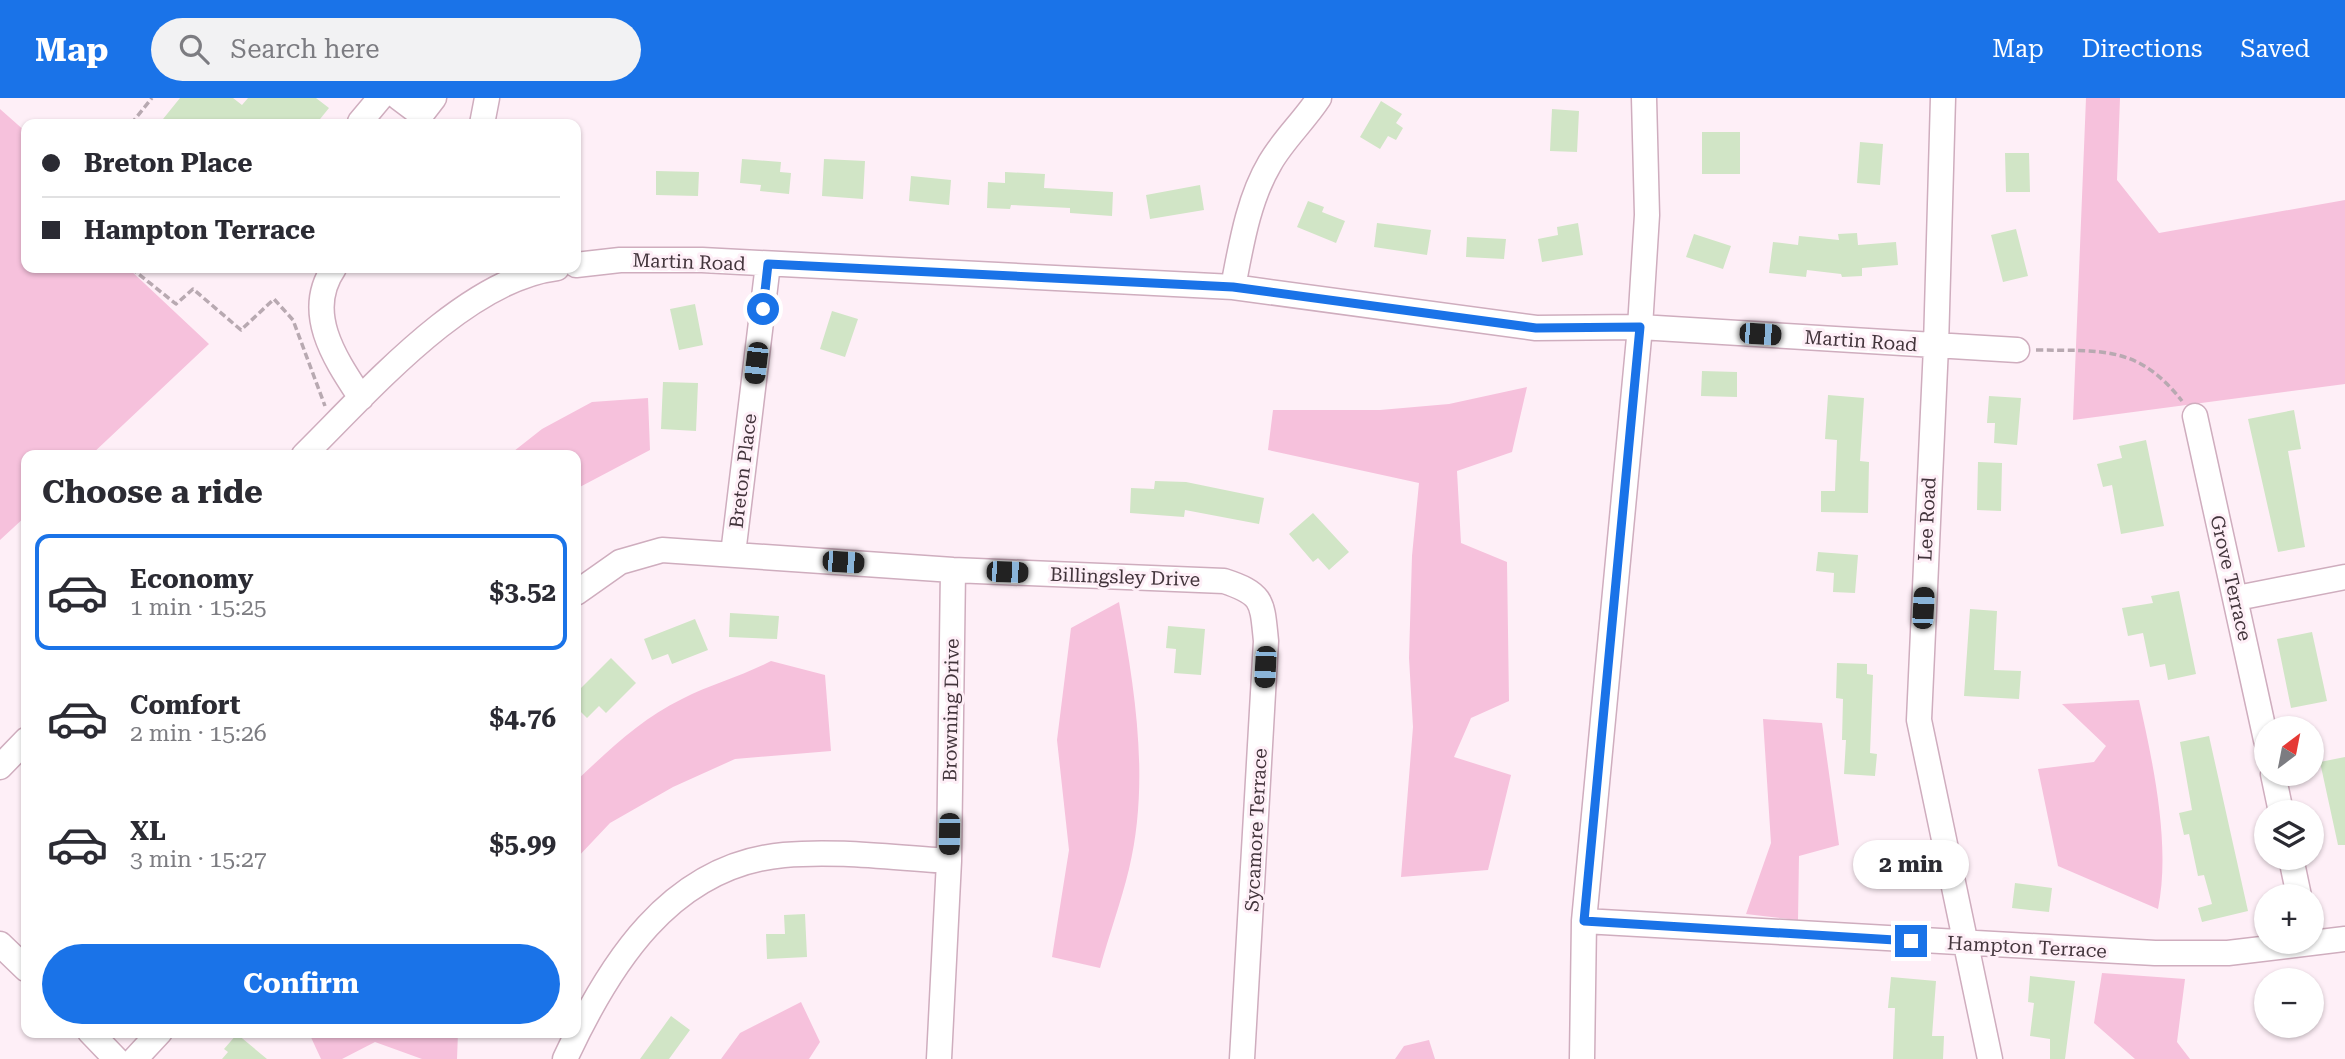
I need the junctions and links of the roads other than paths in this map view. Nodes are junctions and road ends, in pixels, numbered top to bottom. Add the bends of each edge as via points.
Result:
1 (380, 98) edge
2 (399, 98) edge
3 (434, 98) edge
4 (487, 98) edge
5 (1318, 98) edge
6 (1644, 98) edge
7 (1942, 98) edge
8 (362, 119) edge
9 (483, 119) edge
10 (581, 264) edge
11 (768, 264) junction
12 (331, 273) edge
13 (501, 275) edge
14 (1233, 287) junction
15 (1640, 327) junction
16 (1936, 346) junction
17 (2017, 350) road end
18 (361, 398) junction
19 (2195, 416) road end
20 (309, 450) edge
21 (733, 554) junction
22 (953, 570) junction
23 (2345, 577) edge
24 (581, 589) edge
25 (2236, 598) junction
26 (1262, 602) joint
27 (2261, 716) edge
28 (21, 745) edge
29 (0, 767) edge
30 (949, 861) junction
31 (1584, 921) junction
32 (2345, 939) edge
33 (2324, 941) edge
34 (0, 944) edge
35 (1965, 944) junction
36 (2254, 950) edge
37 (21, 965) edge
38 (581, 1031) edge
39 (96, 1038) edge
40 (154, 1038) edge
41 (577, 1038) edge
42 (116, 1059) edge
43 (135, 1059) edge
44 (565, 1059) edge
45 (939, 1059) edge
46 (1242, 1059) edge
47 (1581, 1059) edge
48 (1990, 1059) edge

1 - 8 street
2 - 3 street via 424,111
4 - 9 street
5 - 14 street via 1270,162 1244,230
6 - 15 street via 1647,215
7 - 16 street, Lee Road
10 - 11 street, Martin Road via 620,260
11 - 14 street, Martin Road
11 - 21 street, Breton Place
12 - 18 street via 321,310 325,338
13 - 18 street
14 - 15 street, Martin Road via 1536,328
15 - 16 street, Martin Road
15 - 31 street
16 - 17 street, Martin Road
16 - 35 street, Lee Road via 1919,720
18 - 20 street
19 - 25 street, Grove Terrace
21 - 22 street, Billingsley Drive
21 - 24 street, Billingsley Drive via 662,550 620,562
22 - 26 street, Billingsley Drive via 1224,581
22 - 30 street, Browning Drive
23 - 25 street
25 - 27 street, Grove Terrace
26 - 46 street, Sycamore Terrace via 1266,641
28 - 29 street
30 - 38 street via 783,855 714,876 687,891 632,940
30 - 45 street, Browning Drive
31 - 35 street, Hampton Terrace
31 - 47 street
32 - 33 street, Hampton Terrace
34 - 37 street
35 - 36 street, Hampton Terrace via 2155,953
35 - 48 street, Lee Road
39 - 42 street
40 - 43 street
41 - 44 street

